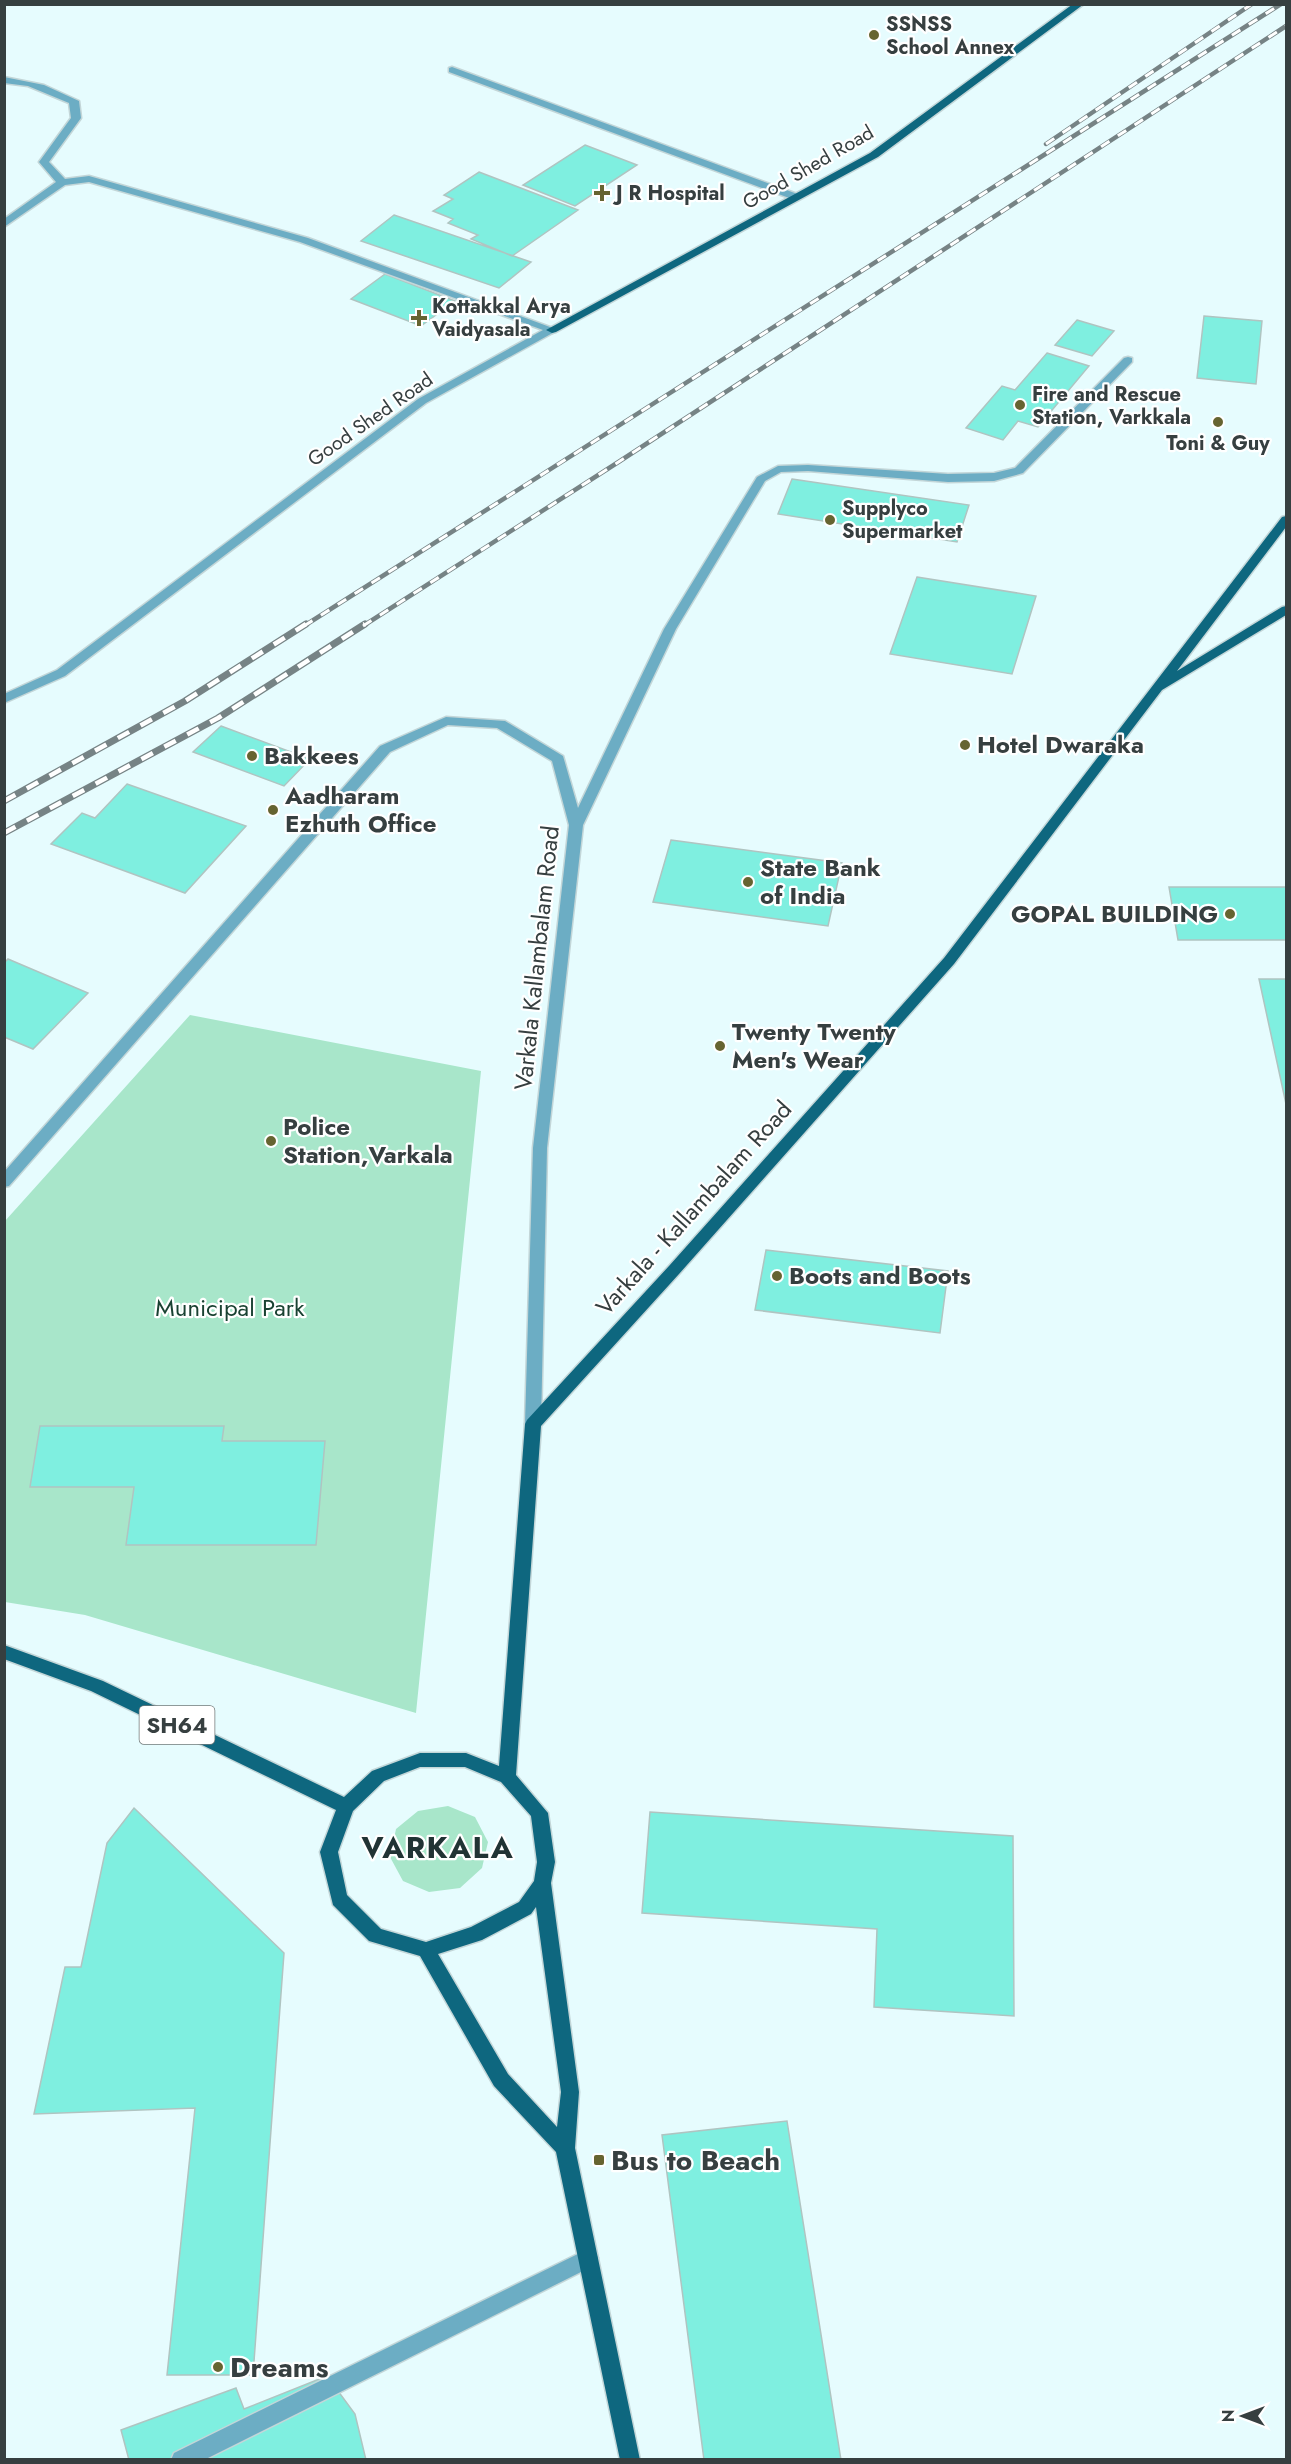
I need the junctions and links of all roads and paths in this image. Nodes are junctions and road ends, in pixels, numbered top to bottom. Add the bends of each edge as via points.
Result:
1 (1080, 4) edge
2 (452, 70) dead end
3 (4, 80) edge
4 (62, 182) junction
5 (796, 197) junction
6 (4, 224) edge
7 (552, 330) junction
8 (1128, 360) dead end
9 (1287, 520) edge
10 (1287, 610) edge
11 (1153, 692) junction
12 (4, 699) edge
13 (576, 825) junction
14 (4, 1182) edge
15 (533, 1424) junction
16 (4, 1652) edge
17 (507, 1777) junction
18 (346, 1806) junction
19 (542, 1883) junction
20 (426, 1950) junction
21 (565, 2148) junction
22 (588, 2258) junction
23 (181, 2460) edge
24 (630, 2460) edge

1 - 5 main road, Good Shed Road via 874,155
2 - 5 street
3 - 4 street via 47,89 74,101 76,118 44,162
4 - 6 street
4 - 7 street via 89,179 304,240
5 - 7 main road, Good Shed Road
7 - 12 street, Good Shed Road via 422,401 61,673
8 - 13 street via 1019,471 994,477 948,478 808,468 778,469 761,479 670,629
9 - 11 main road, Varkala - Kallambalam Road
10 - 11 main road
11 - 15 main road, Varkala - Kallambalam Road via 949,961
13 - 14 street, Varkala Kallambalam Road via 558,759 500,724 446,721 385,749
13 - 15 street, Varkala Kallambalam Road via 540,1148
15 - 17 main road
16 - 18 main road, SH64 via 97,1686
17 - 18 main road via 466,1760 420,1760 378,1776
17 - 19 main road via 539,1813 546,1862
18 - 20 main road via 329,1852 339,1899 375,1935
19 - 20 main road via 525,1908 476,1934
19 - 21 main road via 570,2092
20 - 21 main road via 501,2080
21 - 22 main road
22 - 23 street
22 - 24 main road

